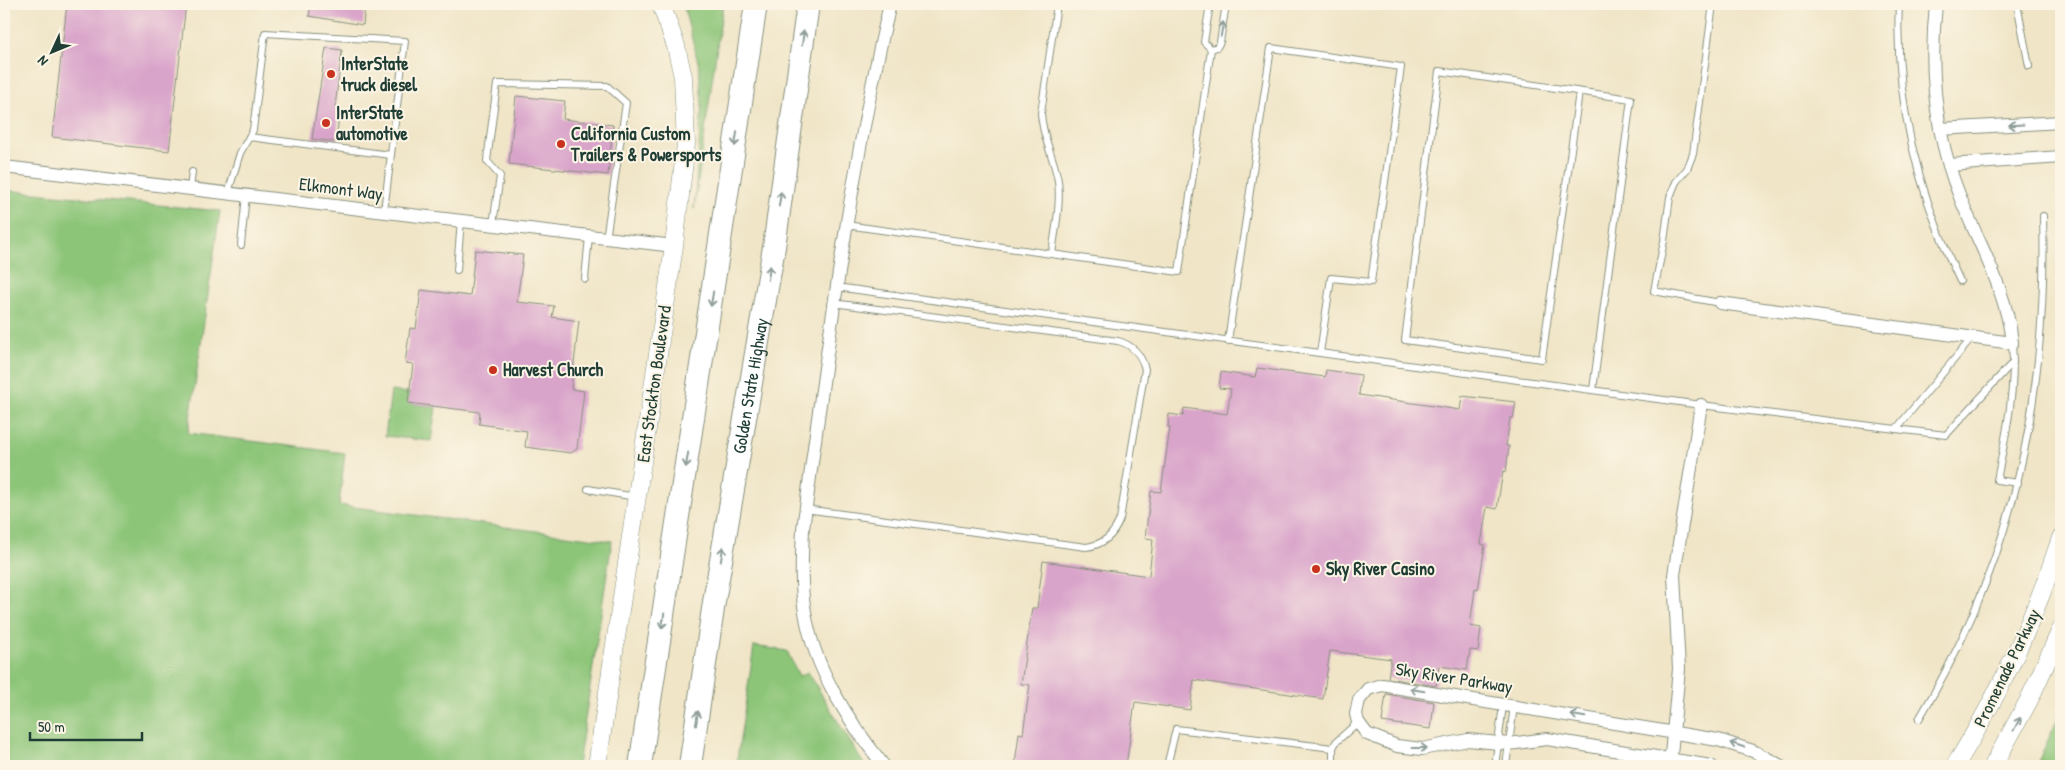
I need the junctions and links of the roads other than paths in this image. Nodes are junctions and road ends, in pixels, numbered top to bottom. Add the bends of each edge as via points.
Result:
1 (6, 4) edge
2 (661, 4) edge
3 (748, 4) edge
4 (756, 4) edge
5 (808, 4) edge
6 (890, 4) edge
7 (1057, 4) edge
8 (1210, 4) edge
9 (1226, 4) edge
10 (1713, 4) edge
11 (1899, 4) edge
12 (1936, 4) edge
13 (2017, 4) edge
14 (4, 26) edge
15 (1211, 48) junction
16 (2029, 66) dead end
17 (1579, 92) junction
18 (742, 99) junction
19 (2061, 122) edge
20 (1940, 129) junction
21 (249, 137) junction
22 (391, 155) junction
23 (2061, 157) edge
24 (1949, 165) junction
25 (4, 167) edge
26 (192, 172) dead end
27 (190, 189) junction
28 (228, 193) junction
29 (246, 195) junction
30 (384, 211) junction
31 (2043, 216) dead end
32 (461, 220) junction
33 (493, 224) junction
34 (845, 225) junction
35 (589, 236) junction
36 (606, 239) junction
37 (240, 245) dead end
38 (674, 246) junction
39 (1052, 254) junction
40 (457, 270) dead end
41 (586, 279) dead end
42 (1960, 281) dead end
43 (836, 287) junction
44 (833, 303) junction
45 (1720, 303) joint
46 (1973, 337) junction
47 (1228, 341) junction
48 (2012, 343) junction
49 (1320, 353) junction
50 (2013, 362) junction
51 (1593, 390) junction
52 (1700, 405) junction
53 (1896, 429) junction
54 (2018, 483) junction
55 (588, 489) dead end
56 (637, 497) junction
57 (805, 509) junction
58 (2061, 538) edge
59 (2061, 630) edge
60 (1509, 704) junction
61 (1919, 719) dead end
62 (1358, 722) junction
63 (1674, 731) junction
64 (1503, 743) junction
65 (1333, 748) junction
66 (1671, 762) edge
67 (597, 766) edge
68 (640, 766) edge
69 (690, 766) edge
70 (884, 766) edge
71 (1166, 766) edge
72 (1333, 766) edge
73 (1495, 766) edge
74 (1506, 766) edge
75 (1711, 766) edge
76 (1781, 766) edge
77 (1955, 766) edge
78 (1993, 766) edge

1 - 14 lane
2 - 38 main road, East Stockton Boulevard via 676,46 686,108 686,144
3 - 18 highway
4 - 18 highway
69 -> 5 highway, Golden State Highway via 714,602 774,247
6 - 34 street
7 - 39 lane via 1041,113 1059,192
8 - 15 lane via 1204,42
15 -> 9 lane via 1220,42
10 - 45 lane via 1693,154 1670,197 1654,291
11 - 42 lane via 1899,79 1907,131 1929,209
12 - 20 street via 1932,71
13 - 16 lane
15 - 39 lane via 1179,272
17 - 17 lane via 1439,72 1404,340 1542,359
17 - 51 lane via 1631,99
18 -> 68 highway
19 -> 20 street
20 - 24 street
21 - 22 lane
21 - 22 lane via 253,130 265,33 405,41
21 - 28 lane via 240,153
22 - 30 lane
23 - 24 street
24 - 48 street via 1998,282
25 - 27 street, Elkmont Way
26 - 27 lane
27 - 28 street, Elkmont Way
28 - 29 street, Elkmont Way
29 - 30 street, Elkmont Way
29 - 37 lane
30 - 32 street, Elkmont Way
31 - 54 lane via 2040,356
32 - 33 street, Elkmont Way
32 - 40 lane
33 - 35 street, Elkmont Way
33 - 36 lane via 500,176 487,161 497,84 607,86 626,103
34 - 39 lane
34 - 43 street
35 - 36 street, Elkmont Way
35 - 41 lane
36 - 38 street, Elkmont Way
38 - 56 main road, East Stockton Boulevard
43 - 44 street
43 - 47 lane
44 - 57 street
44 - 57 lane via 1118,341 1137,352 1145,369 1120,519 1113,534 1100,544 1086,547
45 - 46 street
46 - 48 street
46 - 53 lane
47 - 49 lane
47 - 49 lane via 1271,48 1401,67 1371,282 1331,278
48 - 50 lane
49 - 51 lane
50 - 53 lane via 1946,435
50 - 54 lane via 2010,414 1997,480
51 - 52 lane
52 - 53 lane
52 - 63 street via 1674,575 1679,669
54 - 61 lane via 2003,537 1978,601
55 - 56 lane
56 - 67 main road, East Stockton Boulevard
57 - 70 street via 802,594 811,638 842,704
58 - 77 main road, Promenade Parkway via 2017,653 1984,719
78 -> 59 main road, Promenade Parkway via 2029,700
60 -> 62 street, Sky River Parkway via 1382,685 1368,689 1359,700
63 -> 60 street, Sky River Parkway
60 - 64 lane
60 - 64 lane
62 -> 64 street via 1361,729 1373,738 1409,748 1431,748 1468,740
62 - 65 lane via 1342,735
63 - 66 street
76 -> 63 street, Sky River Parkway via 1736,744
64 - 66 street via 1547,738
64 - 73 lane
64 - 74 lane
65 - 71 lane via 1176,729
65 - 72 lane
66 - 75 street

